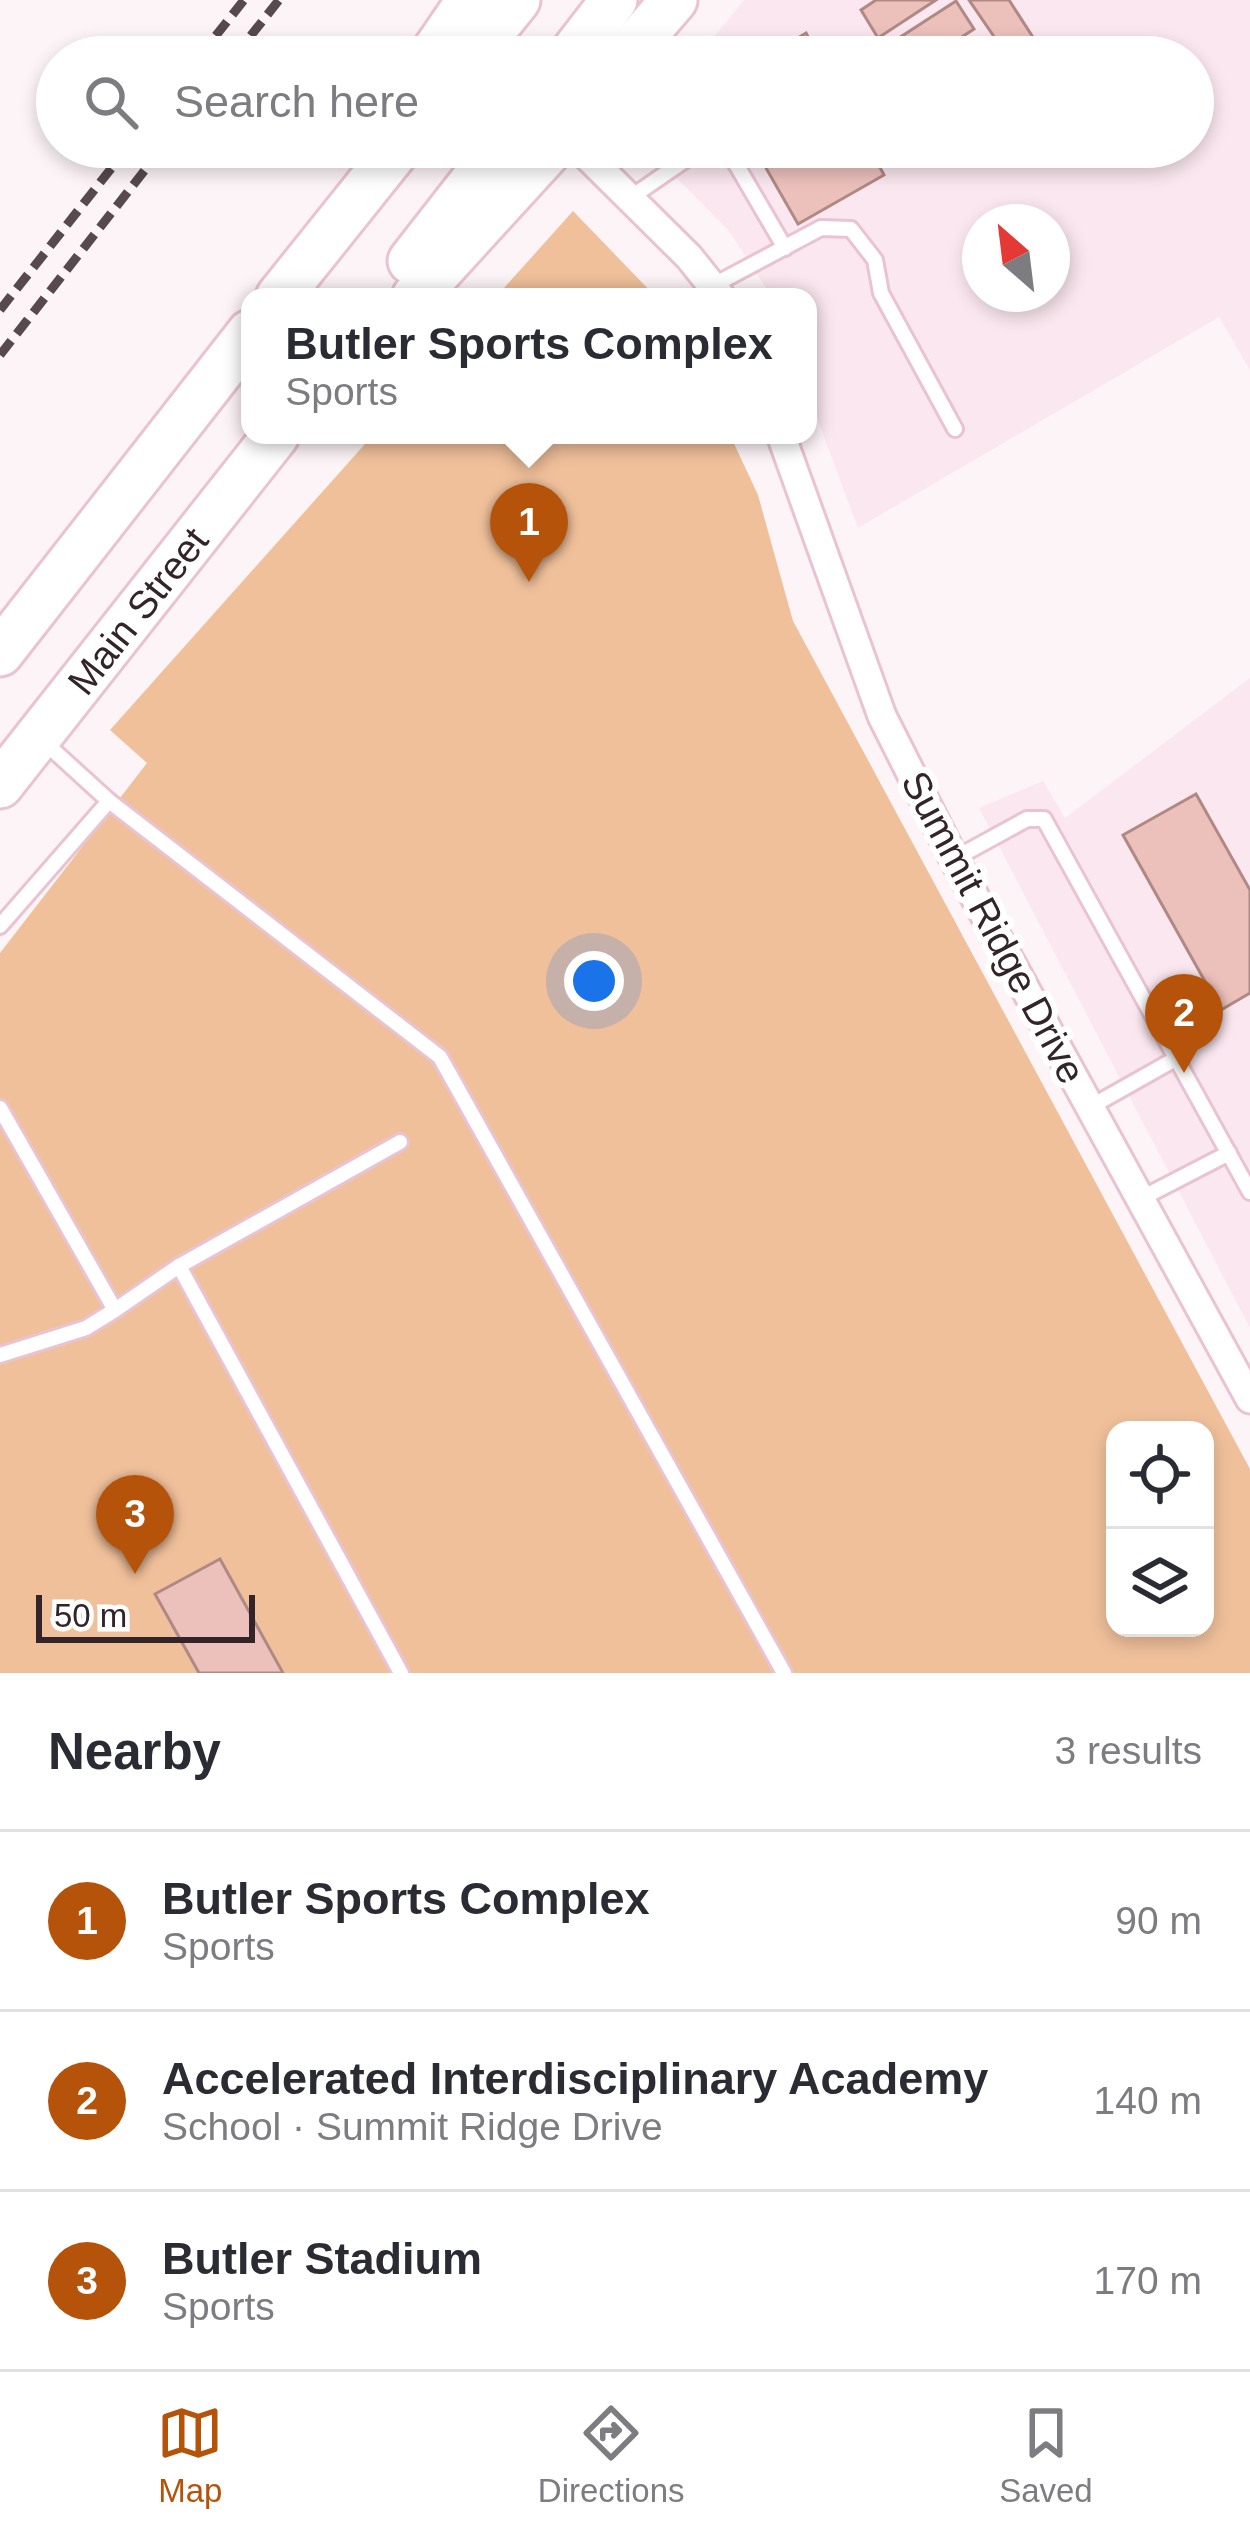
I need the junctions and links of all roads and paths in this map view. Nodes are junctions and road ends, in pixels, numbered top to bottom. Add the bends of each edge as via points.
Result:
1 (470, 0) edge
2 (517, 0) edge
3 (614, 0) edge
4 (674, 0) edge
5 (445, 36) edge
6 (488, 36) edge
7 (586, 36) edge
8 (643, 36) edge
9 (355, 168) edge
10 (382, 168) edge
11 (484, 168) edge
12 (533, 168) edge
13 (599, 168) edge
14 (674, 168) edge
15 (738, 168) edge
16 (630, 198) junction
17 (785, 248) junction
18 (273, 288) edge
19 (286, 288) edge
20 (390, 288) edge
21 (423, 288) edge
22 (712, 288) edge
23 (722, 288) edge
24 (241, 335) edge
25 (241, 344) edge
26 (198, 398) junction
27 (956, 429) dead end
28 (269, 444) edge
29 (281, 444) edge
30 (784, 444) edge
31 (206, 526) junction
32 (0, 653) edge
33 (39, 736) junction
34 (0, 785) edge
35 (109, 801) junction
36 (954, 859) junction
37 (0, 926) edge
38 (1178, 1058) junction
39 (1092, 1106) junction
40 (0, 1108) edge
41 (400, 1142) dead end
42 (1229, 1153) junction
43 (1250, 1192) edge
44 (1140, 1199) junction
45 (179, 1266) junction
46 (116, 1310) junction
47 (0, 1354) edge
48 (1250, 1399) edge
49 (401, 1673) edge
50 (784, 1673) edge

1 - 5 highway
2 - 6 highway
3 - 7 highway
4 - 8 highway
9 - 18 highway
10 - 19 highway
11 - 20 highway
12 - 21 highway
13 - 16 street
14 - 16 lane
15 - 17 lane
16 - 22 street
17 - 23 lane
17 - 27 lane via 836,226 865,244 881,293
24 - 26 highway
25 - 26 highway
26 - 32 highway
28 - 31 highway, Main Street
29 - 31 highway
30 - 36 street, Summit Ridge Drive via 882,716
31 - 33 highway, Main Street
33 - 34 highway, Main Street
33 - 35 lane
35 - 37 lane
35 - 50 lane via 440,1057
36 - 38 lane via 1027,819 1044,819
36 - 39 street, Summit Ridge Drive
38 - 39 lane
38 - 42 lane
39 - 44 street, Summit Ridge Drive
40 - 46 lane
41 - 45 lane
42 - 43 lane
42 - 44 lane
44 - 48 street, Summit Ridge Drive
45 - 46 lane
45 - 49 lane
46 - 47 lane via 86,1328

